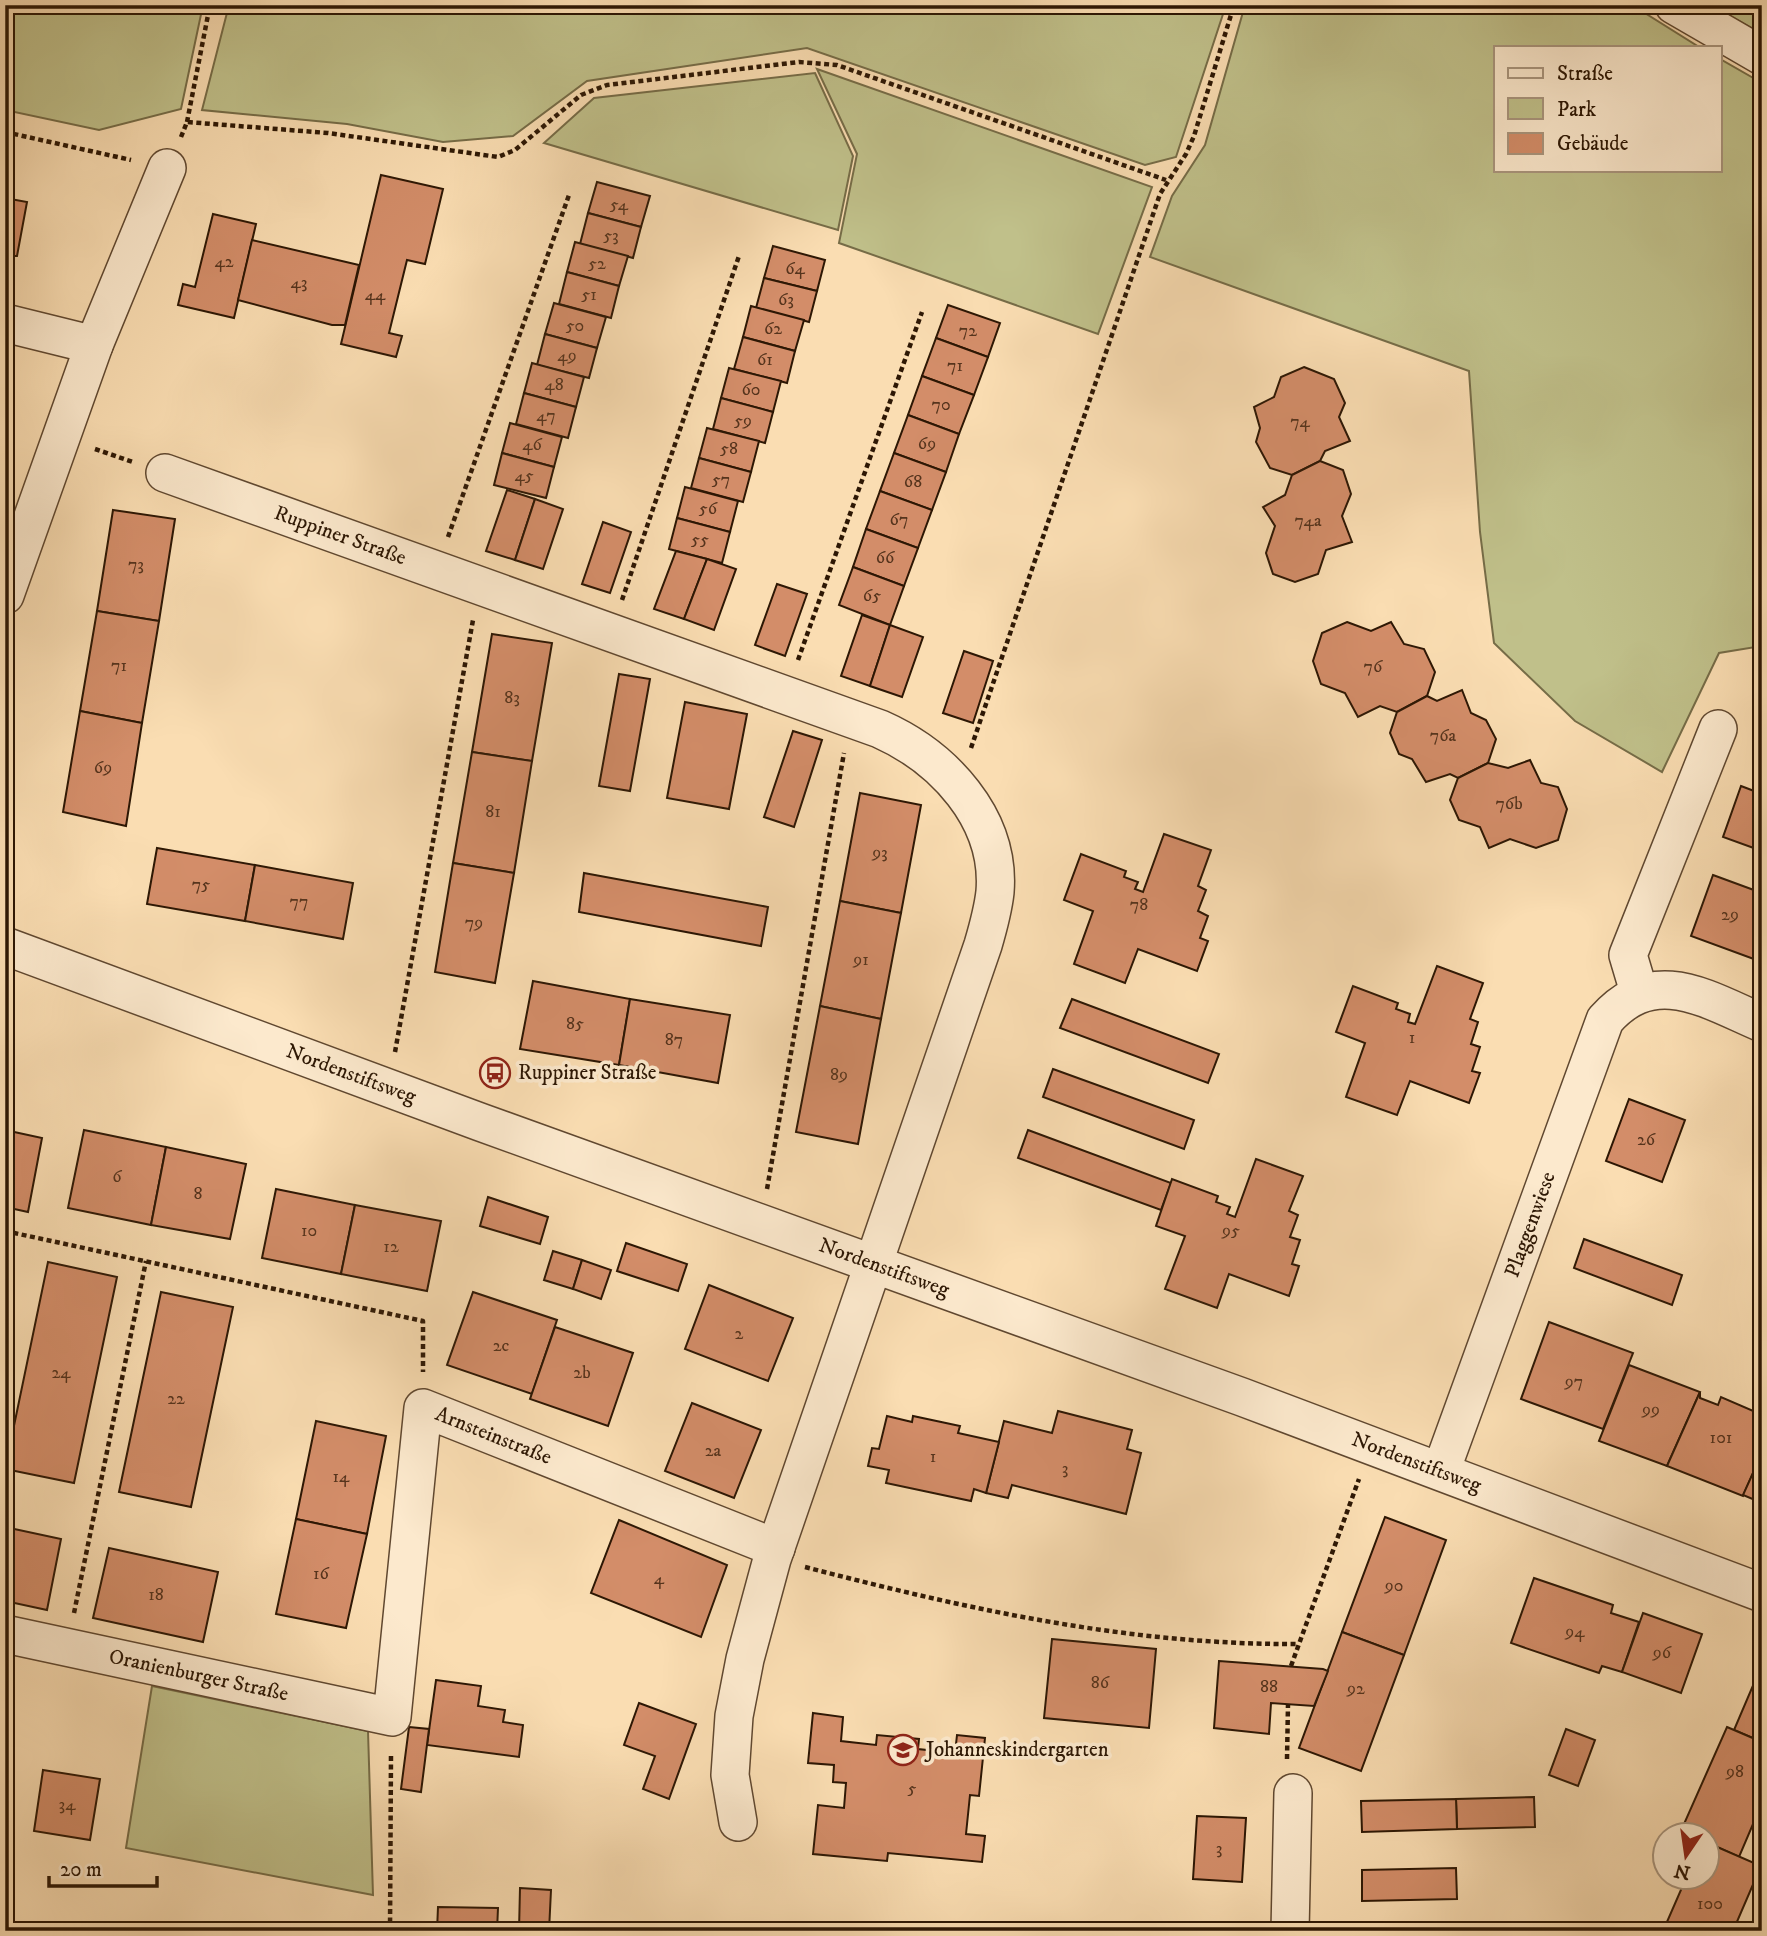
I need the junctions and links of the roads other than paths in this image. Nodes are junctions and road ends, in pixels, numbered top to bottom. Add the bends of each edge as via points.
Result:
1 (1674, 5) edge
2 (1762, 56) edge
3 (167, 169) road end
4 (5, 323) edge
5 (94, 345) junction
6 (165, 473) road end
7 (5, 595) edge
8 (1718, 729) dead end
9 (5, 946) edge
10 (1639, 992) junction
11 (1762, 1023) edge
12 (876, 1263) junction
13 (1441, 1471) junction
14 (774, 1553) junction
15 (1762, 1593) edge
16 (5, 1634) edge
17 (392, 1717) joint
18 (1293, 1793) road end
19 (738, 1822) dead end
20 (1290, 1931) edge

1 - 2 street
3 - 5 street
4 - 5 street
5 - 7 street
6 - 12 street, Ruppiner Straße via 851,718 919,749 958,785 987,838 994,866 993,907
8 - 10 street via 1628,956
9 - 12 street, Nordenstiftsweg
10 - 11 street via 1693,993
10 - 13 street, Plaggenwiese via 1605,1020
12 - 13 street, Nordenstiftsweg
12 - 14 street
13 - 15 street, Nordenstiftsweg
14 - 17 street, Arnsteinstraße via 423,1408
14 - 19 street via 734,1716 730,1775
16 - 17 street, Oranienburger Straße
18 - 20 street

